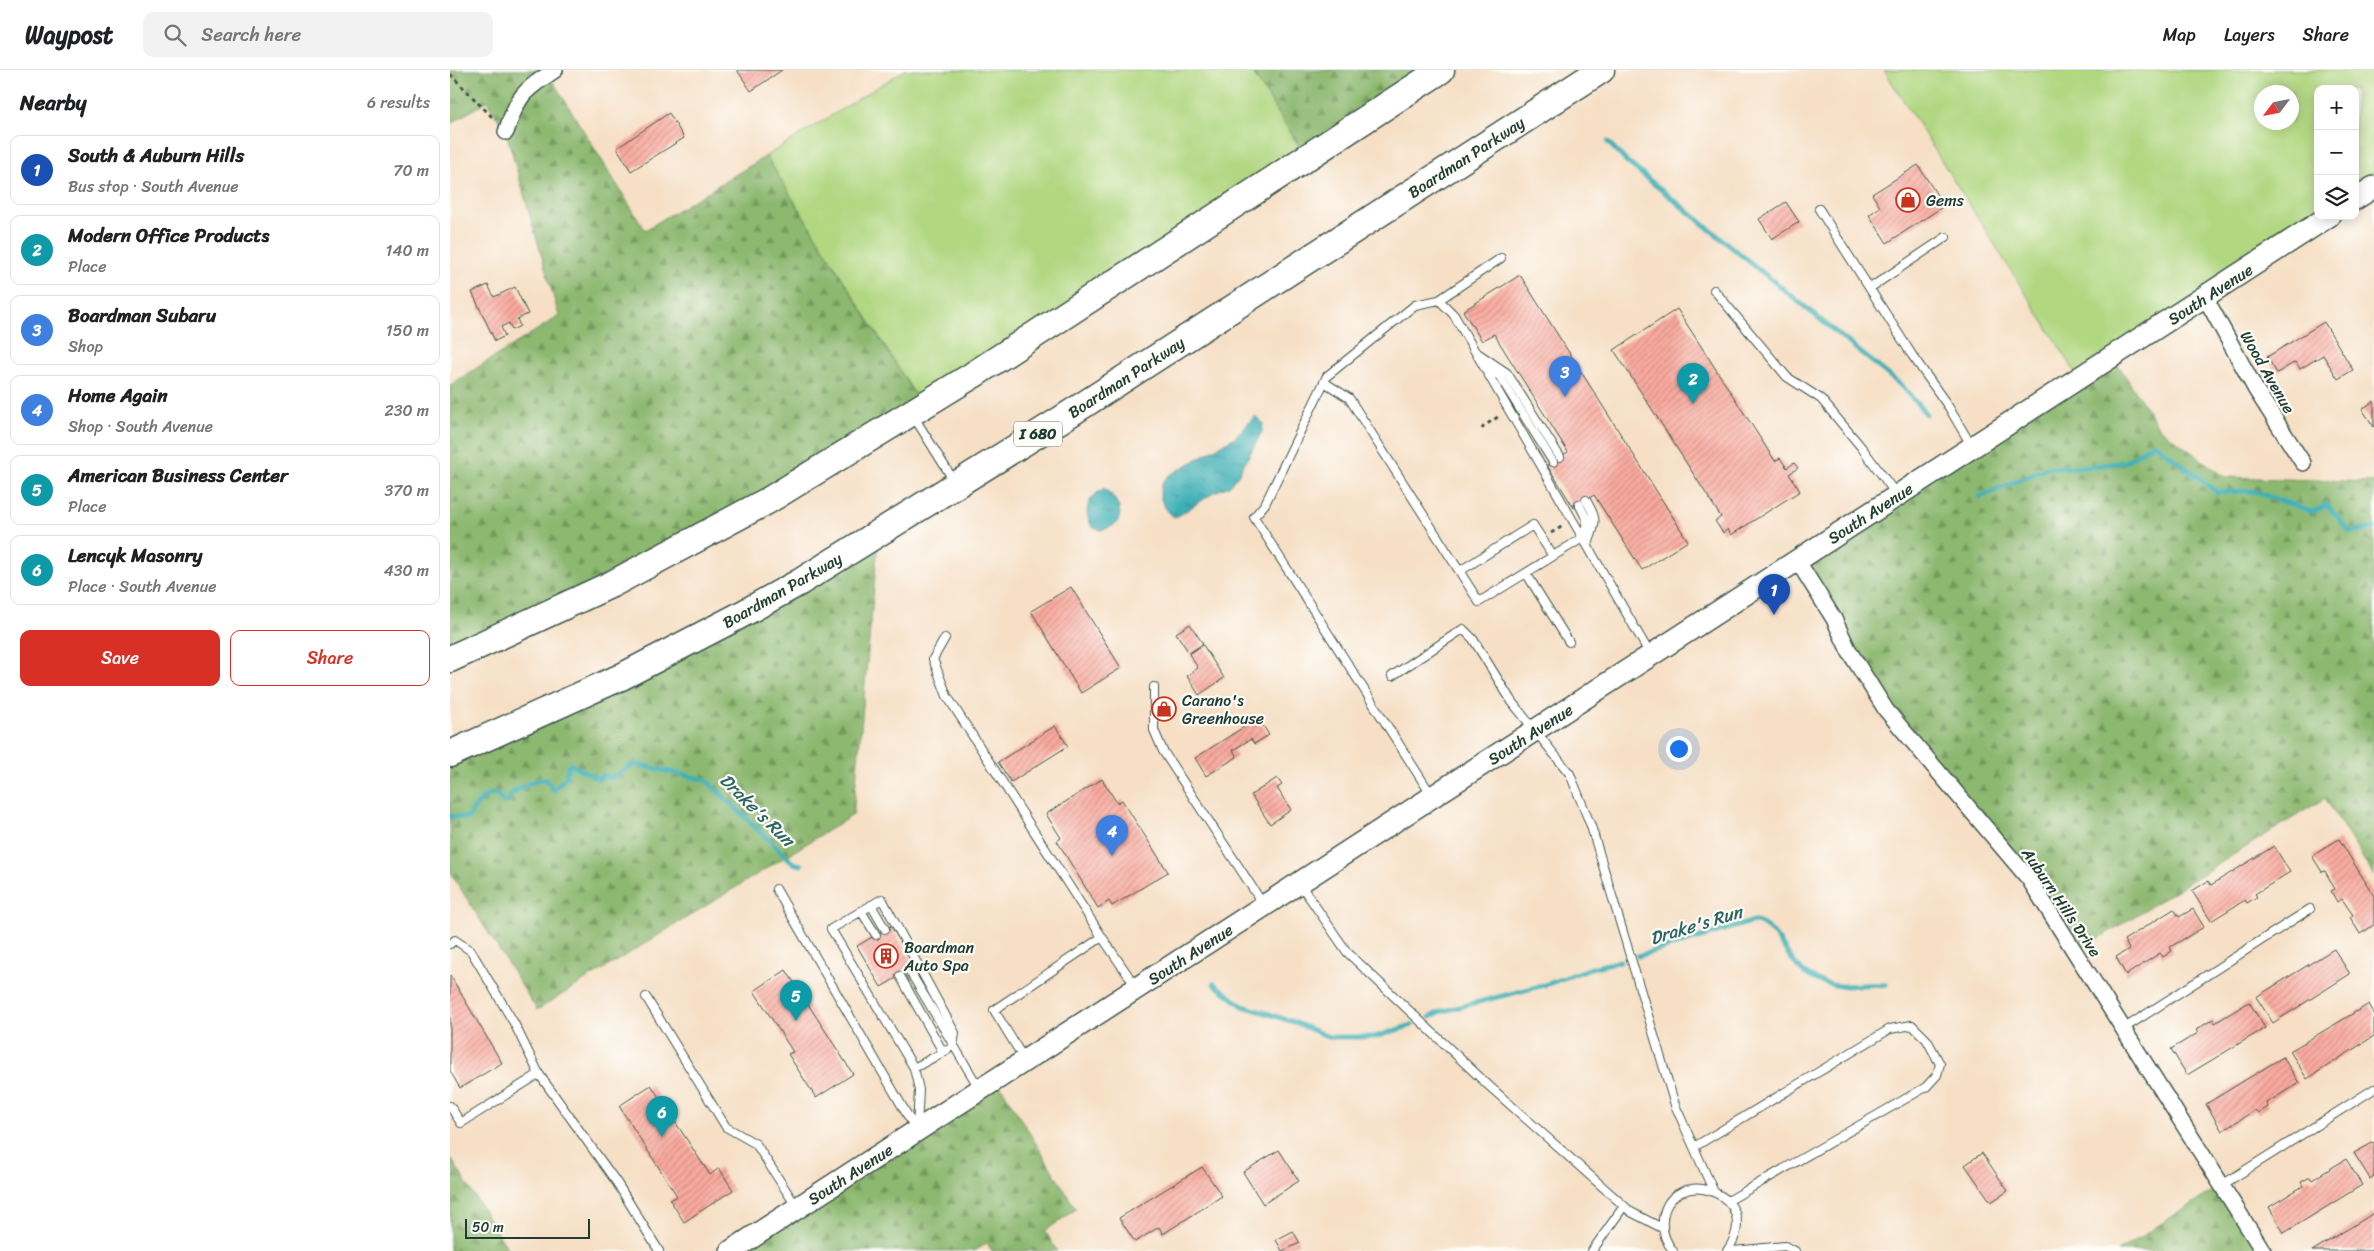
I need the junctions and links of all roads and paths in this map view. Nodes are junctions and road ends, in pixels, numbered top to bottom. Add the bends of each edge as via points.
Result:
1 (556, 70) edge
2 (1441, 70) edge
3 (1601, 70) edge
4 (450, 74) edge
5 (506, 132) joint
6 (2374, 187) edge
7 (2359, 197) edge
8 (1820, 209) dead end
9 (2323, 220) edge
10 (1946, 237) dead end
11 (1501, 258) dead end
12 (1870, 288) junction
13 (1714, 290) dead end
14 (2205, 297) junction
15 (1439, 300) junction
16 (1475, 351) junction
17 (1324, 382) junction
18 (911, 413) junction
19 (1490, 421) dead end
20 (1482, 429) dead end
21 (1972, 447) junction
22 (1560, 457) dead end
23 (1552, 462) dead end
24 (2303, 463) dead end
25 (956, 484) junction
26 (1897, 496) junction
27 (1586, 500) dead end
28 (1579, 504) dead end
29 (1573, 519) junction
30 (1542, 539) junction
31 (1586, 541) junction
32 (1553, 556) junction
33 (1797, 560) junction
34 (1460, 571) junction
35 (1526, 573) junction
36 (945, 638) dead end
37 (1569, 642) dead end
38 (1651, 656) junction
39 (450, 659) edge
40 (1392, 676) dead end
41 (1154, 687) dead end
42 (1536, 730) junction
43 (450, 754) edge
44 (1433, 796) junction
45 (1299, 883) junction
46 (776, 889) dead end
47 (871, 905) junction
48 (1264, 906) junction
49 (2310, 909) dead end
50 (861, 911) junction
51 (885, 929) dead end
52 (876, 935) dead end
53 (1102, 937) junction
54 (450, 944) edge
55 (910, 970) dead end
56 (900, 976) dead end
57 (1137, 989) junction
58 (646, 997) dead end
59 (2123, 1029) junction
60 (953, 1046) junction
61 (943, 1052) junction
62 (1025, 1061) junction
63 (914, 1068) junction
64 (539, 1074) junction
65 (2374, 1089) edge
66 (980, 1090) junction
67 (450, 1106) edge
68 (917, 1132) junction
69 (1694, 1147) junction
70 (2222, 1185) junction
71 (1713, 1190) junction
72 (1728, 1201) junction
73 (1624, 1206) junction
74 (797, 1208) junction
75 (1662, 1228) junction
76 (1669, 1249) edge
77 (659, 1251) edge
78 (731, 1251) edge
79 (1592, 1251) edge
80 (1728, 1251) edge
81 (1733, 1251) edge
82 (1795, 1251) edge
83 (2264, 1251) edge

1 - 5 street via 517,100
2 - 18 highway via 973,376
3 - 25 highway, Boardman Parkway / I 680 via 1073,412
4 - 5 path
6 - 7 main road
8 - 12 lane
9 - 14 main road, South Avenue
10 - 12 lane
11 - 15 lane
12 - 21 lane
13 - 26 lane via 1787,377 1820,399
14 - 21 main road, South Avenue
14 - 24 street, Wood Avenue via 2256,390
15 - 16 lane via 1454,315
15 - 17 lane via 1415,305 1327,376
16 - 22 lane via 1507,373
16 - 23 lane via 1500,377
16 - 29 lane
17 - 34 lane via 1349,398
17 - 44 lane via 1265,504 1254,517
18 - 25 lane
18 - 39 highway via 769,500 671,554
19 - 20 path
21 - 26 main road, South Avenue
25 - 43 highway, Boardman Parkway / I 680 via 800,582 735,618 596,688
26 - 33 main road, South Avenue
27 - 31 lane via 1596,517 1595,527
28 - 31 lane via 1587,520
29 - 30 path
29 - 31 lane
30 - 32 lane
30 - 34 lane via 1533,525
31 - 32 lane
31 - 38 lane
32 - 35 lane
33 - 38 main road, South Avenue
33 - 59 street, Auburn Hills Drive via 1886,710 2029,879
34 - 35 lane via 1479,602
35 - 37 lane
36 - 53 lane via 933,659 947,696
38 - 42 main road, South Avenue
40 - 42 lane via 1463,629 1473,639 1512,702
41 - 48 lane via 1154,730 1163,751
42 - 44 main road, South Avenue
42 - 69 lane via 1570,774 1591,826 1675,1105
44 - 45 main road, South Avenue
45 - 48 main road, South Avenue
45 - 73 lane via 1347,952 1488,1085
46 - 68 lane
47 - 50 lane
47 - 51 lane
47 - 60 lane via 882,898 955,1033
48 - 57 main road, South Avenue
49 - 59 lane
50 - 52 lane
50 - 63 lane via 831,929
53 - 57 lane
53 - 62 lane via 994,1010
54 - 64 lane via 455,940 471,951 514,1023
55 - 60 lane
56 - 61 lane
57 - 62 main road, South Avenue
58 - 74 lane via 726,1127 756,1144
59 - 70 street, Auburn Hills Drive
60 - 61 lane
60 - 66 lane
61 - 63 lane
62 - 66 main road, South Avenue
63 - 68 lane via 919,1090
64 - 67 lane via 461,1123
64 - 77 lane via 617,1183
65 - 70 lane
66 - 68 main road, South Avenue
68 - 74 main road, South Avenue
69 - 71 lane
69 - 72 lane via 1890,1029 1912,1025 1927,1040 1940,1064 1937,1076 1926,1087
70 - 83 street, Auburn Hills Drive
71 - 72 lane
71 - 75 lane via 1694,1189 1677,1195 1666,1210
72 - 80 lane via 1737,1221 1737,1232
73 - 75 lane
73 - 79 lane
74 - 78 main road, South Avenue
75 - 76 lane
81 - 82 lane via 1785,1246

